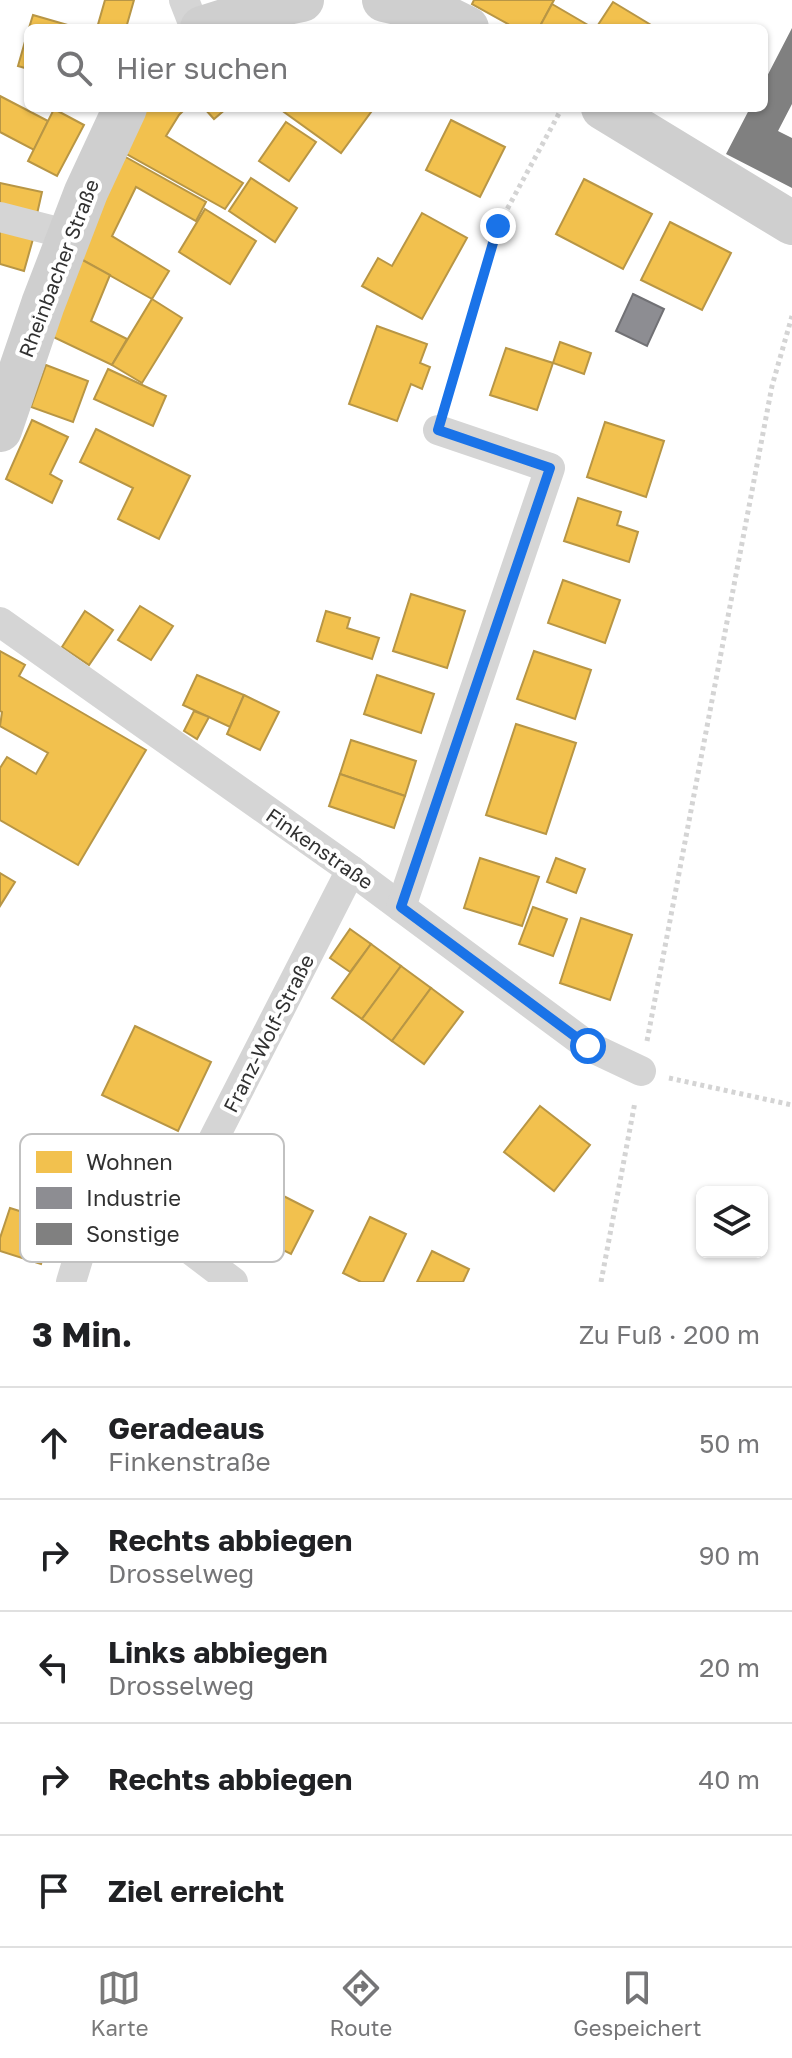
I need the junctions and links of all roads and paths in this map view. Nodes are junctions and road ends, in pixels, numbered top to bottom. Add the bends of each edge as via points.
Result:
1 (184, 0) edge
2 (302, 0) edge
3 (384, 0) edge
4 (193, 24) edge
5 (213, 24) edge
6 (459, 24) edge
7 (123, 112) edge
8 (560, 112) edge
9 (610, 112) edge
10 (0, 217) edge
11 (792, 223) edge
12 (70, 235) junction
13 (792, 316) edge
14 (0, 430) edge
15 (438, 430) joint
16 (0, 622) edge
17 (351, 870) junction
18 (401, 907) junction
19 (660, 984) dead end
20 (641, 1071) joint
21 (792, 1105) edge
22 (216, 1134) edge
23 (623, 1160) dead end
24 (77, 1262) edge
25 (207, 1262) edge
26 (71, 1282) edge
27 (233, 1282) edge
28 (601, 1282) edge

1 - 4 street
2 - 5 main road
3 - 6 main road via 433,11
7 - 12 main road, Rheinbacher Straße
8 - 15 path via 498,226
9 - 11 main road
10 - 12 street
12 - 14 main road, Rheinbacher Straße
13 - 19 path via 772,386
15 - 18 street via 550,468
16 - 17 street, Finkenstraße
17 - 18 street, Finkenstraße
17 - 22 street, Franz-Wolf-Straße
18 - 20 street, Finkenstraße via 588,1046
20 - 21 path
23 - 28 path
24 - 26 street
25 - 27 street

